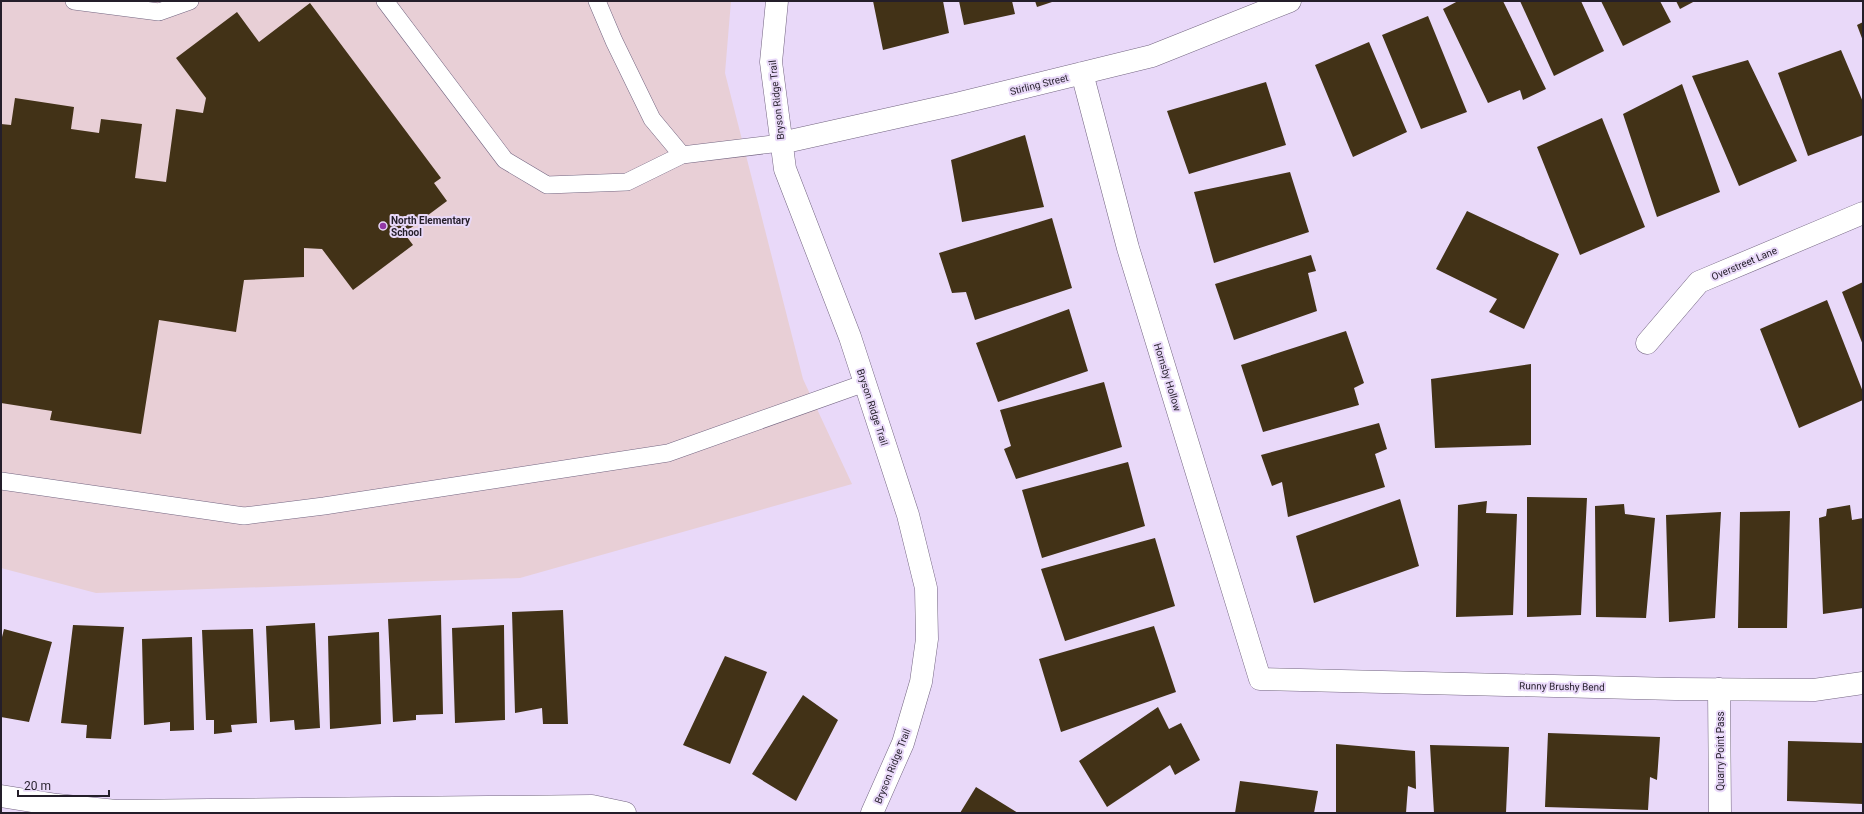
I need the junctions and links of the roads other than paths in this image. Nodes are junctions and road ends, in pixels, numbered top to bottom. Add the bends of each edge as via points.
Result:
1 (74, 1) edge
2 (190, 1) edge
3 (385, 1) edge
4 (597, 1) edge
5 (777, 1) edge
6 (1290, 1) edge
7 (1082, 74) junction
8 (781, 143) junction
9 (682, 155) junction
10 (1863, 213) edge
11 (1647, 344) dead end
12 (865, 383) junction
13 (1, 481) edge
14 (1260, 679) joint
15 (1863, 684) edge
16 (1719, 689) junction
17 (1, 796) edge
18 (625, 813) edge
19 (872, 813) edge
20 (1720, 813) edge

1 - 2 lane via 159,12
3 - 9 lane via 505,160 547,185 626,182
4 - 9 lane via 652,119
5 - 8 street, Bryson Ridge Trail via 771,62
6 - 7 street, Stirling Street via 1152,56
7 - 8 street, Stirling Street
7 - 14 street, Hornsby Hollow via 1128,248
8 - 9 lane
8 - 12 street, Bryson Ridge Trail via 785,169 850,336
10 - 11 street, Overstreet Lane via 1699,282
12 - 13 lane via 668,453 244,516
12 - 19 street, Bryson Ridge Trail via 908,515 926,588 927,639 921,682 903,743
14 - 16 street, Runny Brushy Bend
15 - 16 street, Runny Brushy Bend via 1814,690
16 - 20 street, Quarry Point Pass
17 - 18 street via 116,811 592,806

